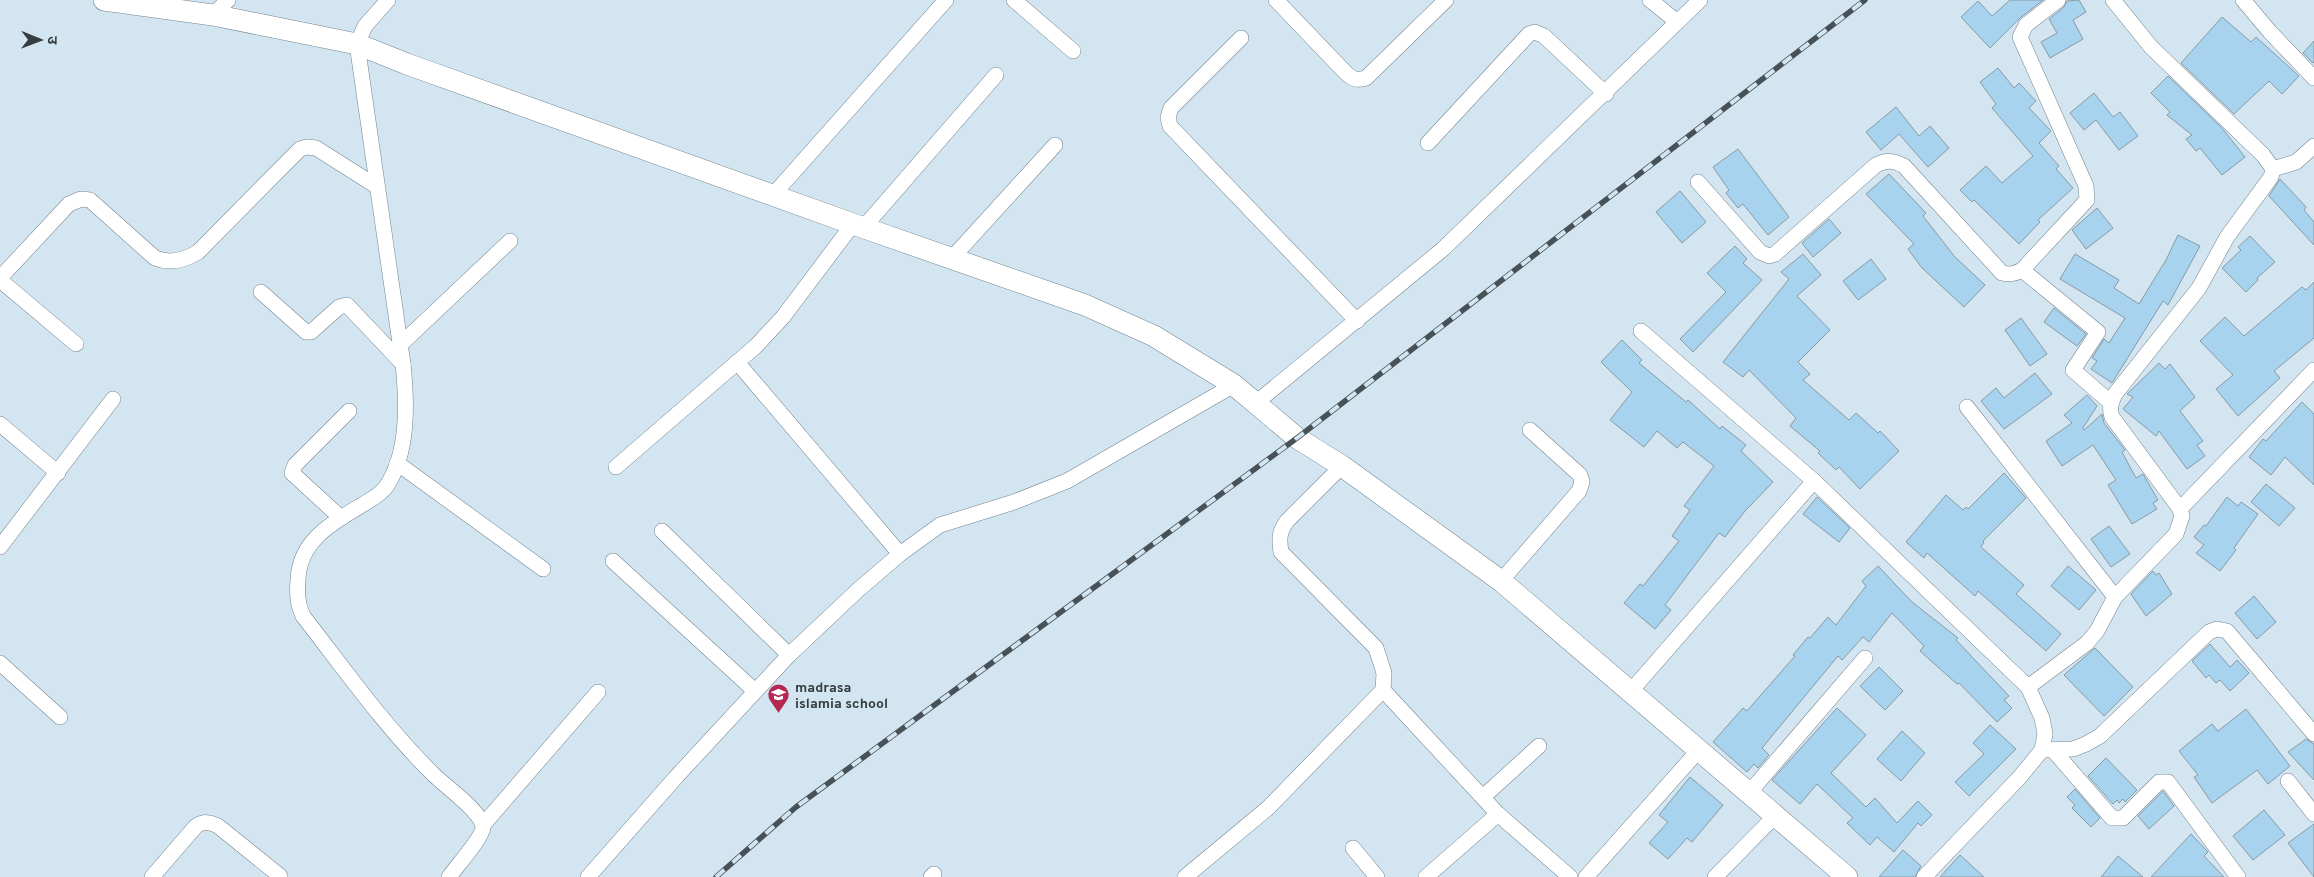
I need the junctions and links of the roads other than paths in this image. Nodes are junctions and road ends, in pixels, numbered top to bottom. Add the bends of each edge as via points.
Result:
1 (388, 0) edge
2 (946, 0) edge
3 (1014, 0) edge
4 (1276, 0) edge
5 (1446, 0) edge
6 (1650, 0) edge
7 (1700, 0) edge
8 (2058, 0) edge
9 (2113, 0) edge
10 (2243, 0) edge
11 (114, 1) edge
12 (220, 7) edge
13 (1676, 22) junction
14 (1241, 38) dead end
15 (357, 44) junction
16 (1073, 51) dead end
17 (996, 75) dead end
18 (2314, 78) edge
19 (1606, 94) junction
20 (1428, 143) dead end
21 (1055, 145) dead end
22 (2314, 146) edge
23 (2273, 170) junction
24 (1698, 182) dead end
25 (376, 186) junction
26 (773, 195) junction
27 (859, 226) junction
28 (510, 240) dead end
29 (952, 258) junction
30 (2022, 270) junction
31 (0, 279) edge
32 (261, 292) dead end
33 (1357, 321) junction
34 (1641, 331) dead end
35 (76, 344) dead end
36 (400, 346) junction
37 (737, 362) junction
38 (403, 364) junction
39 (2314, 370) edge
40 (1234, 385) junction
41 (113, 399) dead end
42 (1257, 402) junction
43 (2111, 403) junction
44 (1966, 407) dead end
45 (349, 411) dead end
46 (0, 424) edge
47 (1530, 430) dead end
48 (397, 463) junction
49 (1342, 466) junction
50 (616, 467) dead end
51 (58, 473) junction
52 (1814, 480) junction
53 (2180, 509) junction
54 (341, 518) junction
55 (662, 531) dead end
56 (0, 547) edge
57 (900, 554) junction
58 (613, 561) dead end
59 (543, 569) dead end
60 (1501, 581) junction
61 (2115, 598) junction
62 (789, 655) junction
63 (1864, 658) dead end
64 (0, 663) edge
65 (2028, 687) junction
66 (1383, 690) junction
67 (755, 691) junction
68 (598, 692) dead end
69 (1630, 692) junction
70 (60, 717) dead end
71 (2314, 734) edge
72 (1539, 746) dead end
73 (2047, 750) junction
74 (1698, 751) junction
75 (2288, 781) dead end
76 (1748, 794) junction
77 (1483, 797) junction
78 (1498, 814) junction
79 (2314, 814) edge
80 (1775, 816) junction
81 (483, 825) junction
82 (1353, 848) dead end
83 (280, 876) edge
84 (152, 877) edge
85 (449, 877) edge
86 (588, 877) edge
87 (1185, 877) edge
88 (1377, 877) edge
89 (1426, 877) edge
90 (1570, 877) edge
91 (1586, 877) edge
92 (1715, 877) edge
93 (1847, 877) edge
94 (1924, 877) edge
95 (2238, 877) edge

1 - 15 street via 365,26
2 - 26 street
3 - 16 street
4 - 5 street via 1352,79 1358,80 1366,78
6 - 13 street
7 - 13 street
8 - 30 street via 2026,25 2020,36 2086,186 2086,200
9 - 23 street via 2151,47 2263,155
10 - 18 street
11 - 12 main road
12 - 15 main road
13 - 19 street
14 - 33 street via 1171,108 1170,126
15 - 25 street
15 - 26 main road
17 - 27 street
19 - 20 street via 1544,36 1534,32
19 - 33 street via 1443,249
21 - 29 street
22 - 23 street via 2296,162
23 - 43 street via 2227,237 2199,288
24 - 30 street via 1760,252 1769,256 1876,165 1895,161 1904,166 2002,273 2009,275
25 - 31 street via 316,148 307,147 300,150 198,252 175,261 155,258 90,200 76,200
25 - 36 street
26 - 27 main road
27 - 29 main road
27 - 37 street via 769,333
28 - 36 street
29 - 40 main road via 1094,308 1154,336
30 - 43 street via 2098,332 2073,370
31 - 35 street
32 - 38 street via 306,332 311,332 339,307 347,305
33 - 42 street
34 - 52 street
36 - 38 street
37 - 50 street
37 - 57 street
38 - 48 street via 405,410
39 - 53 street
40 - 42 main road
40 - 57 street via 1067,481 940,525
41 - 51 street
42 - 49 main road via 1296,438
43 - 53 street via 2112,417
44 - 61 street
45 - 54 street via 295,465 292,473
46 - 51 street
47 - 60 street via 1580,475 1582,482 1579,491
48 - 54 street via 384,489
48 - 59 street
49 - 60 main road
49 - 66 street via 1287,521 1280,531 1281,552 1376,648 1384,673
51 - 56 street
52 - 65 street
52 - 69 street
53 - 61 street via 2182,516 2176,534
54 - 81 street via 321,531 304,553 298,568 297,596 303,616 397,736 439,781 478,814
55 - 62 street
57 - 62 street
58 - 67 street
60 - 69 main road
61 - 65 street via 2087,643
62 - 67 street
63 - 76 street
64 - 70 street
65 - 73 street via 2042,718
66 - 77 street
66 - 87 street via 1268,808
67 - 86 street
68 - 81 street
69 - 74 main road
71 - 73 street via 2226,631 2217,629 2209,632 2100,736 2073,748
72 - 77 street
73 - 94 street
73 - 95 street via 2112,818 2122,818 2159,782 2168,782
74 - 76 main road
74 - 91 street
75 - 79 street
76 - 80 main road
77 - 78 street
78 - 89 street
78 - 90 street
80 - 92 street
80 - 93 main road
81 - 85 street
82 - 88 street
83 - 84 street via 218,826 202,822

